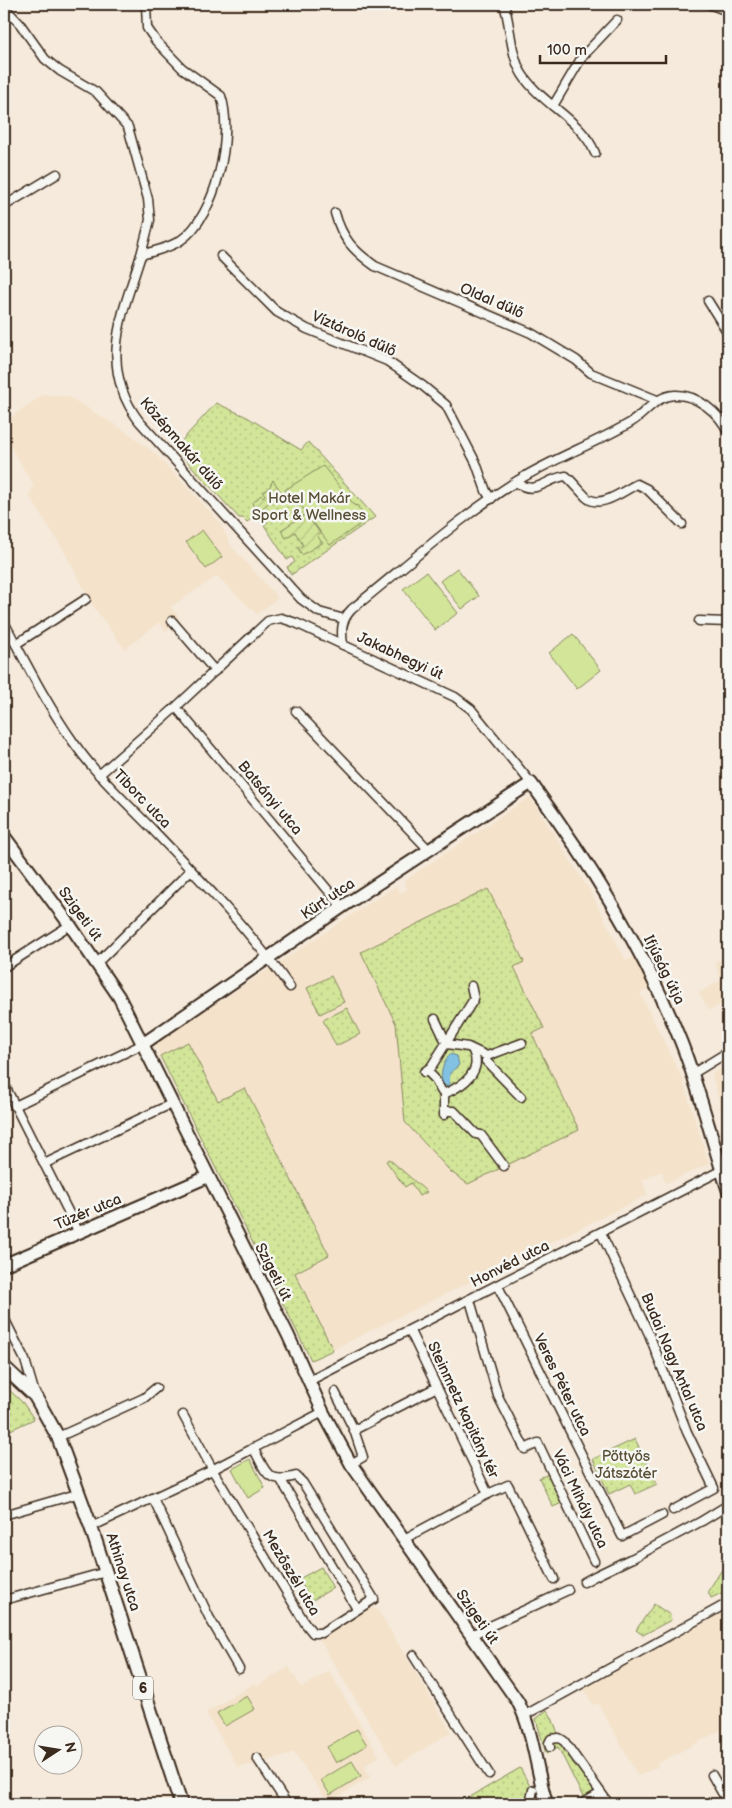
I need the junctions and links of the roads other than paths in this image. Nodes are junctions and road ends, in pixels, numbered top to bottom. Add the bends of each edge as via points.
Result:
1 (146, 4) edge
2 (504, 4) edge
3 (709, 4) edge
4 (4, 7) edge
5 (728, 12) edge
6 (617, 20) dead end
7 (553, 106) junction
8 (595, 153) dead end
9 (57, 174) dead end
10 (4, 206) edge
11 (335, 213) dead end
12 (141, 255) junction
13 (221, 256) dead end
14 (708, 302) dead end
15 (728, 333) edge
16 (657, 400) junction
17 (728, 413) edge
18 (721, 419) junction
19 (728, 432) edge
20 (516, 482) junction
21 (491, 499) junction
22 (682, 524) dead end
23 (86, 599) dead end
24 (344, 619) junction
25 (172, 621) dead end
26 (699, 621) dead end
27 (4, 622) edge
28 (728, 622) edge
29 (16, 644) junction
30 (342, 645) junction
31 (215, 671) junction
32 (176, 707) junction
33 (296, 711) dead end
34 (99, 774) junction
35 (531, 782) junction
36 (4, 836) edge
37 (429, 850) junction
38 (191, 870) junction
39 (342, 907) junction
40 (70, 925) junction
41 (269, 958) junction
42 (96, 963) junction
43 (4, 967) edge
44 (471, 986) dead end
45 (290, 987) dead end
46 (435, 1018) dead end
47 (453, 1034) junction
48 (522, 1043) dead end
49 (143, 1044) junction
50 (447, 1044) junction
51 (460, 1046) junction
52 (473, 1051) junction
53 (728, 1052) edge
54 (486, 1059) junction
55 (477, 1062) junction
56 (692, 1074) junction
57 (4, 1084) edge
58 (444, 1093) junction
59 (521, 1097) dead end
60 (171, 1104) junction
61 (15, 1106) junction
62 (44, 1164) junction
63 (504, 1166) dead end
64 (722, 1170) junction
65 (207, 1177) junction
66 (185, 1187) junction
67 (728, 1190) edge
68 (215, 1192) junction
69 (79, 1233) junction
70 (601, 1233) junction
71 (4, 1265) edge
72 (498, 1286) junction
73 (470, 1300) junction
74 (4, 1318) edge
75 (410, 1331) junction
76 (4, 1368) edge
77 (309, 1381) junction
78 (437, 1387) junction
79 (156, 1388) dead end
80 (335, 1392) dead end
81 (35, 1396) junction
82 (323, 1412) junction
83 (183, 1415) dead end
84 (354, 1430) junction
85 (58, 1437) junction
86 (253, 1448) junction
87 (351, 1464) junction
88 (212, 1469) junction
89 (281, 1480) junction
90 (80, 1493) junction
91 (488, 1494) junction
92 (152, 1498) junction
93 (728, 1505) edge
94 (673, 1510) dead end
95 (4, 1515) edge
96 (662, 1515) dead end
97 (91, 1527) junction
98 (404, 1539) junction
99 (594, 1561) dead end
100 (106, 1572) junction
101 (554, 1579) dead end
102 (4, 1600) edge
103 (728, 1603) edge
104 (357, 1609) junction
105 (471, 1635) junction
106 (413, 1655) dead end
107 (239, 1669) dead end
108 (525, 1715) junction
109 (550, 1747) dead end
110 (257, 1758) dead end
111 (489, 1774) dead end
112 (712, 1775) dead end
113 (533, 1790) dead end
114 (602, 1793) junction
115 (728, 1803) edge
116 (181, 1804) edge
117 (287, 1804) edge
118 (530, 1804) edge
119 (547, 1804) edge
120 (582, 1804) edge
121 (609, 1804) edge

1 - 12 street via 148,28 156,41 182,68 221,96 225,153 212,195 188,234 173,244
2 - 7 street via 521,73
3 - 5 street
4 - 12 street, Középmakár dűlő via 45,59 96,92 128,127 148,199 150,220
6 - 7 street via 582,57
7 - 8 street via 576,126
9 - 10 street
11 - 16 street, Oldal dűlő via 345,241 375,266 531,332 591,373
12 - 24 street, Középmakár dűlő via 117,328 120,387 128,406 301,599 319,612
13 - 21 street, Víztároló dűlő via 277,312 307,329 387,361 446,405
14 - 15 street
16 - 18 street via 676,395 689,397
16 - 20 street, Jakabhegyi út via 630,423
17 - 18 street
18 - 19 street
20 - 21 street, Jakabhegyi út
20 - 22 street via 532,489 566,476 586,498 594,502 638,484
21 - 24 street, Jakabhegyi út via 352,609
23 - 29 street
24 - 30 street, Jakabhegyi út
25 - 31 street
26 - 28 street
27 - 29 street, Tiborc utca
29 - 34 street, Tiborc utca via 36,684 74,744
30 - 31 street via 296,623 281,618 268,620
30 - 35 street, Jakabhegyi út via 428,683 463,703
31 - 32 street
32 - 34 street
32 - 39 street, Batsányi utca
33 - 37 street
34 - 38 street, Tiborc utca
35 - 37 street, Kürt utca
35 - 56 street, Ifjúság útja via 610,900 651,973
36 - 40 street, Szigeti út
37 - 39 street, Kürt utca
38 - 41 street, Tiborc utca
38 - 42 street
39 - 41 street, Kürt utca
40 - 42 street, Szigeti út
40 - 43 street
41 - 45 street, Tiborc utca
41 - 49 street, Kürt utca
42 - 49 street, Szigeti út via 119,997
44 - 47 street via 475,998
46 - 50 street
47 - 50 street
47 - 51 street
48 - 54 street
49 - 60 street, Szigeti út
49 - 61 street
50 - 51 street
50 - 58 street via 426,1072
51 - 52 street
52 - 54 street via 482,1052
52 - 55 street
53 - 56 street
54 - 55 street
54 - 59 street
55 - 58 street via 473,1074
56 - 64 street, Ifjúság útja
57 - 61 street
58 - 63 street via 445,1113 454,1111 480,1135
60 - 62 street
60 - 65 street, Szigeti út
61 - 62 street
62 - 69 street
64 - 67 street, Ifjúság útja
64 - 70 street, Honvéd utca
65 - 66 street, Tüzér utca
65 - 68 street, Szigeti út
66 - 68 street, Tüzér utca via 207,1188
66 - 69 street, Tüzér utca
68 - 77 street, Szigeti út
69 - 71 street, Tüzér utca
70 - 72 street, Honvéd utca
70 - 94 street, Budai Nagy Antal utca via 649,1334 714,1488
72 - 73 street, Honvéd utca
72 - 96 street, Veres Péter utca via 622,1536
73 - 75 street, Honvéd utca
73 - 99 street, Váci Mihály utca via 498,1396 525,1449 538,1443
74 - 81 street via 25,1360
75 - 77 street, Honvéd utca
75 - 78 street, Steinmetz kapitány tér
76 - 81 main road, Athinay utca / 6
77 - 82 street, Szigeti út
78 - 84 street
78 - 91 street, Steinmetz kapitány tér
79 - 85 street via 144,1398
80 - 84 street
81 - 85 main road, Athinay utca / 6
82 - 86 street
82 - 87 street, Szigeti út
83 - 88 street, Mezőszél utca
84 - 87 street via 363,1457
85 - 90 main road, Athinay utca / 6
86 - 88 street
86 - 89 street via 266,1471
87 - 98 street, Szigeti út
88 - 92 street
88 - 104 street, Mezőszél utca via 311,1632 321,1633
89 - 104 street
89 - 104 street, Mezőszél utca via 296,1476 303,1483 374,1599
90 - 95 street
90 - 97 main road, Athinay utca / 6
91 - 98 street
91 - 101 street, Steinmetz kapitány tér via 508,1485
92 - 97 street
92 - 107 street via 209,1617
93 - 105 street via 596,1576
97 - 100 main road, Athinay utca / 6
98 - 105 street, Szigeti út
100 - 102 street
100 - 116 main road, Athinay utca / 6
103 - 108 street
105 - 108 street, Szigeti út
106 - 111 street
108 - 119 street, Szigeti út
109 - 114 street via 551,1740 559,1738 564,1741
110 - 117 street
112 - 115 street
113 - 118 street
114 - 120 street
114 - 121 street

